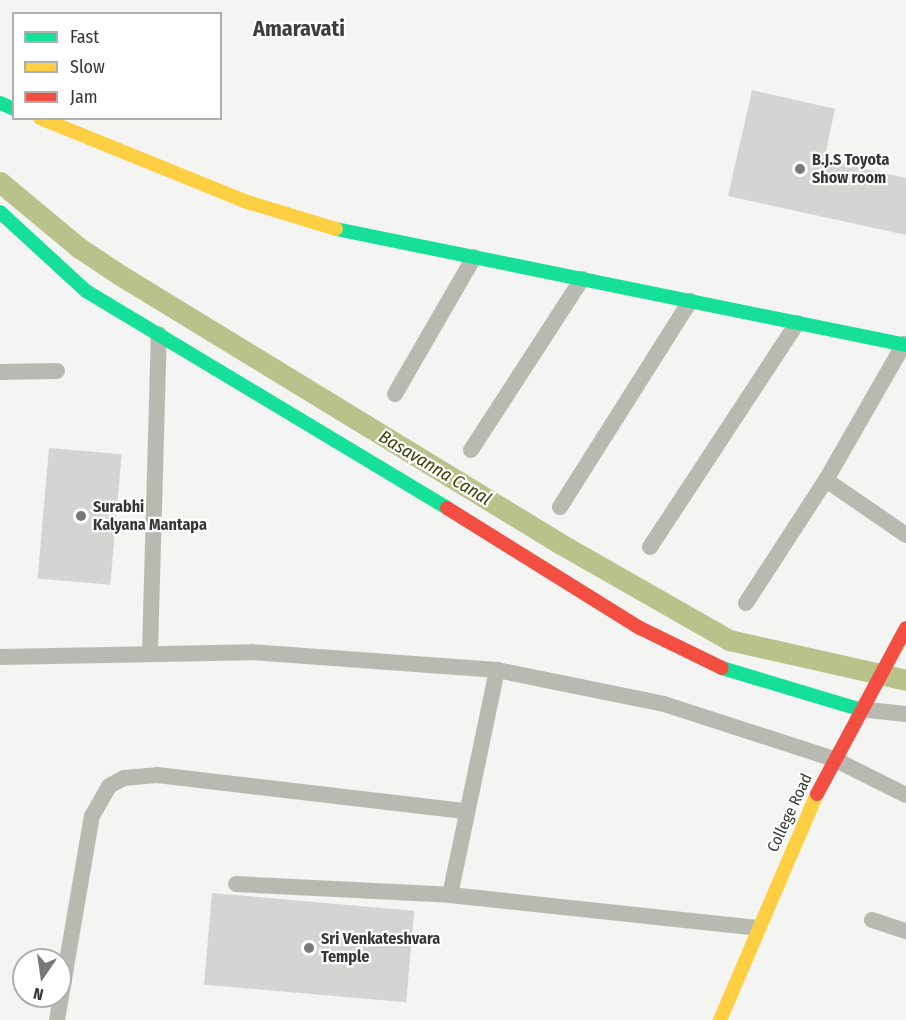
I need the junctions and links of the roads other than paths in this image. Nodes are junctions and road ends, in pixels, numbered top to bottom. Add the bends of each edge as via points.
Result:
1 (45, 120) edge
2 (0, 212) edge
3 (474, 257) junction
4 (582, 279) junction
5 (690, 301) junction
6 (797, 323) junction
7 (159, 334) junction
8 (905, 345) edge
9 (57, 371) dead end
10 (0, 372) edge
11 (395, 394) dead end
12 (471, 450) dead end
13 (826, 480) junction
14 (560, 507) dead end
15 (906, 535) edge
16 (650, 547) dead end
17 (746, 603) dead end
18 (906, 628) edge
19 (150, 651) junction
20 (0, 657) edge
21 (497, 670) junction
22 (859, 709) junction
23 (906, 714) edge
24 (834, 759) junction
25 (906, 795) edge
26 (464, 812) junction
27 (236, 884) dead end
28 (450, 895) junction
29 (872, 920) dead end
30 (757, 928) junction
31 (906, 931) edge
32 (725, 1019) edge
33 (57, 1020) edge

1 - 3 street via 287,215
2 - 7 street via 61,272
3 - 4 street
3 - 11 street
4 - 5 street
4 - 12 street
5 - 6 street
5 - 14 street
6 - 8 street
6 - 16 street
7 - 19 street
7 - 22 street via 685,652 771,684
8 - 13 street
9 - 10 street
13 - 15 street
13 - 17 street
18 - 22 street, College Road
19 - 20 street
19 - 21 street via 323,655
21 - 24 street via 664,704
21 - 26 street
22 - 23 street
22 - 24 street, College Road
24 - 25 street
24 - 30 street, College Road
26 - 28 street
26 - 33 street via 156,775 124,778 109,786 92,816
27 - 28 street
28 - 30 street
29 - 31 street
30 - 32 street, College Road

